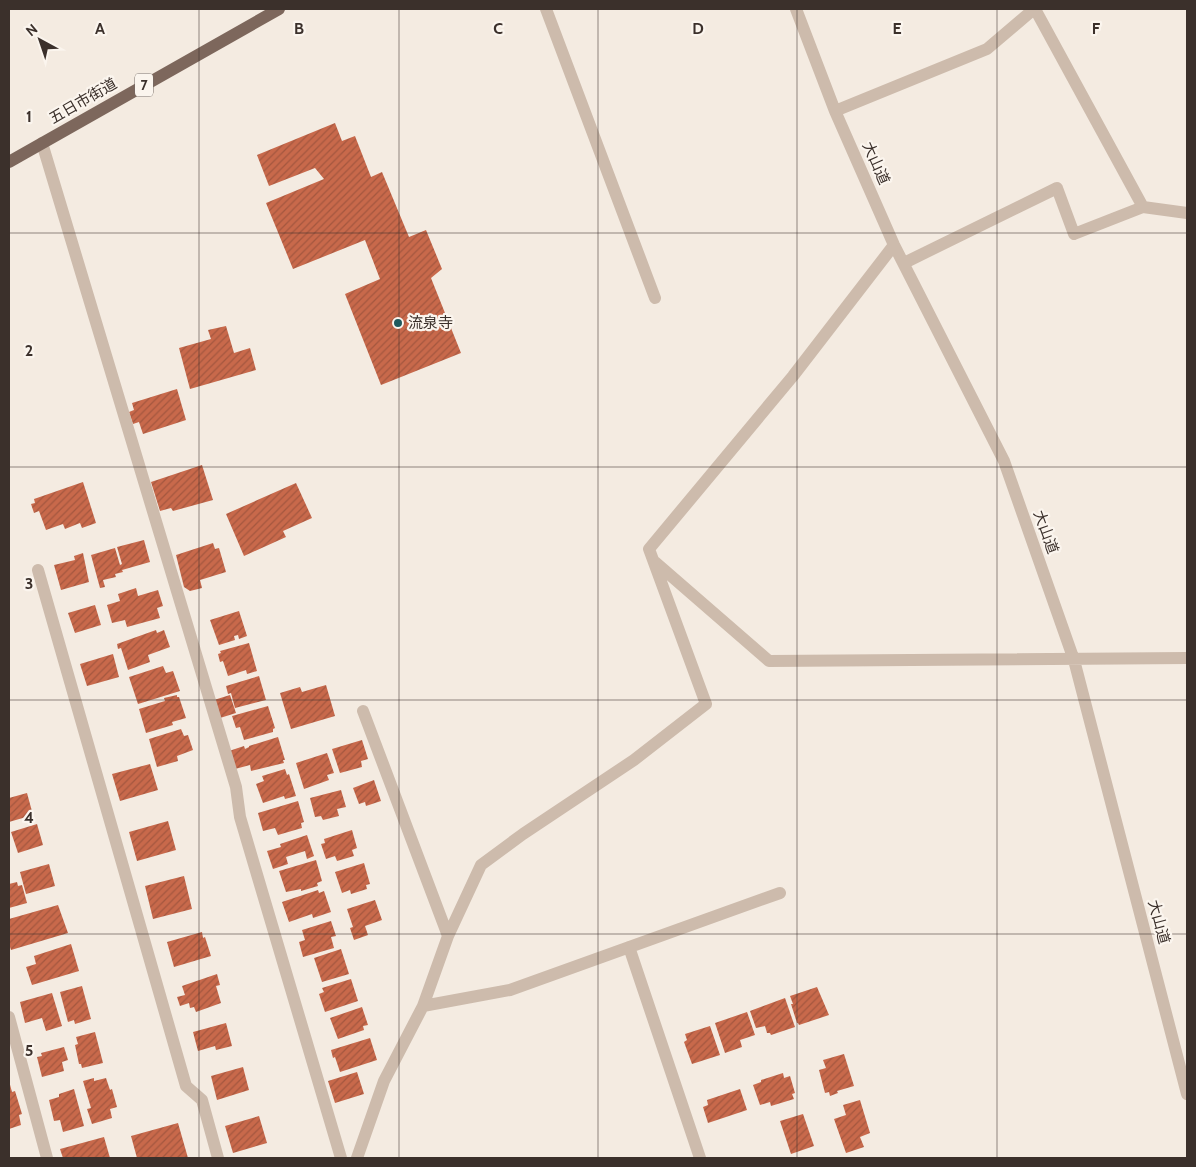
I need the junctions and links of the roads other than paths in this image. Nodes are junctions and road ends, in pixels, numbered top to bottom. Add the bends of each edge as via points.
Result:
1 (279, 9) edge
2 (546, 9) edge
3 (796, 9) edge
4 (1034, 9) edge
5 (835, 111) junction
6 (42, 144) junction
7 (9, 162) edge
8 (1143, 206) junction
9 (1187, 213) edge
10 (894, 245) junction
11 (904, 263) junction
12 (655, 298) dead end
13 (653, 561) junction
14 (38, 570) dead end
15 (1187, 658) edge
16 (1074, 660) junction
17 (363, 711) dead end
18 (780, 893) dead end
19 (448, 936) junction
20 (629, 947) junction
21 (423, 1006) junction
22 (9, 1017) edge
23 (1187, 1094) edge
24 (47, 1158) edge
25 (218, 1158) edge
26 (341, 1158) edge
27 (357, 1158) edge
28 (700, 1158) edge

1 - 6 main road, 五日市街道 / 7
2 - 12 street
3 - 5 street, 大山道
4 - 5 street via 987,50
4 - 8 street
5 - 10 street, 大山道
6 - 7 main road, 五日市街道 / 7
6 - 26 street via 236,787 240,818
8 - 9 street
8 - 11 street via 1074,234 1057,188
10 - 11 street, 大山道
10 - 13 street via 793,376 649,549
11 - 16 street, 大山道 via 1004,461
13 - 16 street via 769,661
13 - 19 street via 706,704 634,760 481,865
14 - 25 street via 186,1086 202,1100
15 - 16 street
16 - 23 street, 大山道
17 - 19 street
18 - 20 street
19 - 21 street
20 - 21 street via 510,990
20 - 28 street
21 - 27 street via 384,1081
22 - 24 street

